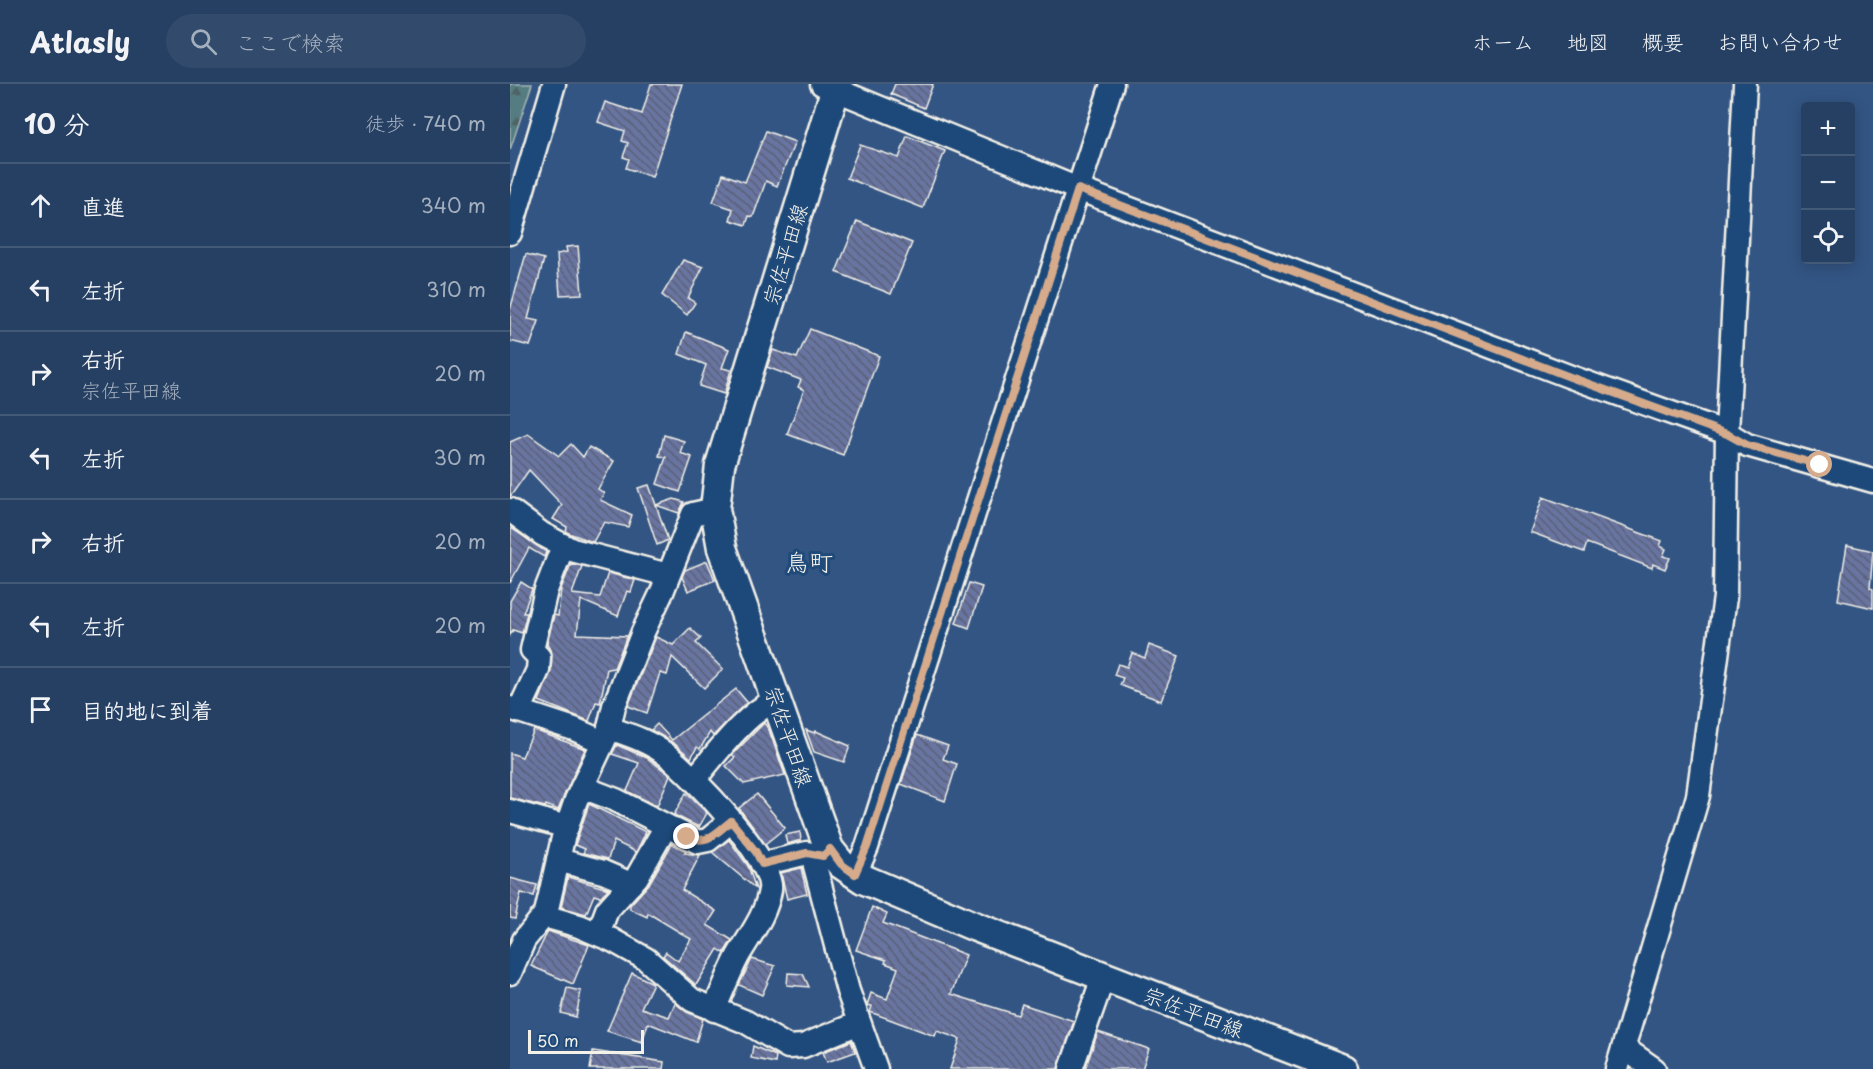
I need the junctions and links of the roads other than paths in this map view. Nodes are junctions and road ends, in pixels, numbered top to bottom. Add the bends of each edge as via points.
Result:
1 (554, 84) edge
2 (1113, 84) edge
3 (1745, 84) edge
4 (832, 86) edge
5 (1078, 189) junction
6 (510, 234) edge
7 (1727, 434) junction
8 (1873, 481) edge
9 (715, 509) junction
10 (511, 512) edge
11 (563, 546) junction
12 (668, 575) junction
13 (777, 700) junction
14 (514, 709) edge
15 (606, 735) junction
16 (694, 780) junction
17 (582, 787) junction
18 (510, 811) edge
19 (731, 821) junction
20 (666, 826) junction
21 (567, 827) junction
22 (826, 852) junction
23 (558, 860) junction
24 (762, 864) junction
25 (855, 874) junction
26 (631, 884) junction
27 (544, 916) junction
28 (598, 934) junction
29 (517, 939) edge
30 (510, 972) edge
31 (1101, 975) junction
32 (714, 1010) junction
33 (859, 1023) junction
34 (1620, 1058) edge
35 (876, 1069) edge
36 (1071, 1069) edge
37 (1343, 1069) edge
38 (1654, 1069) edge

1 - 6 street
2 - 5 street
3 - 7 street
4 - 5 street
4 - 9 main road, 宗佐平田線 via 720,465
5 - 7 street
5 - 25 street via 867,847
7 - 8 street via 1747,445
7 - 34 street via 1725,597 1698,796
9 - 12 street via 693,514
9 - 13 main road, 宗佐平田線 via 722,548
10 - 11 street
11 - 12 street
11 - 14 street via 536,625 532,650 539,657 537,670
12 - 15 street via 614,706
13 - 16 street via 765,705 727,741
13 - 22 main road, 宗佐平田線
14 - 15 street
15 - 16 street via 640,739 666,754
15 - 17 street
16 - 19 street
17 - 20 street
17 - 21 street
18 - 21 street
19 - 20 street via 708,840 699,842
19 - 24 street
20 - 26 street
21 - 23 street
22 - 24 street
22 - 25 main road, 宗佐平田線
22 - 33 street via 815,866
23 - 26 street
23 - 27 street
24 - 32 street via 771,888 762,915
25 - 31 main road, 宗佐平田線
26 - 28 street via 607,910
27 - 28 street
27 - 29 street
28 - 32 street via 646,960 692,1000
29 - 30 street
31 - 36 street
31 - 37 main road, 宗佐平田線
32 - 33 street via 746,1022 788,1047 803,1046
33 - 35 street
34 - 38 street

